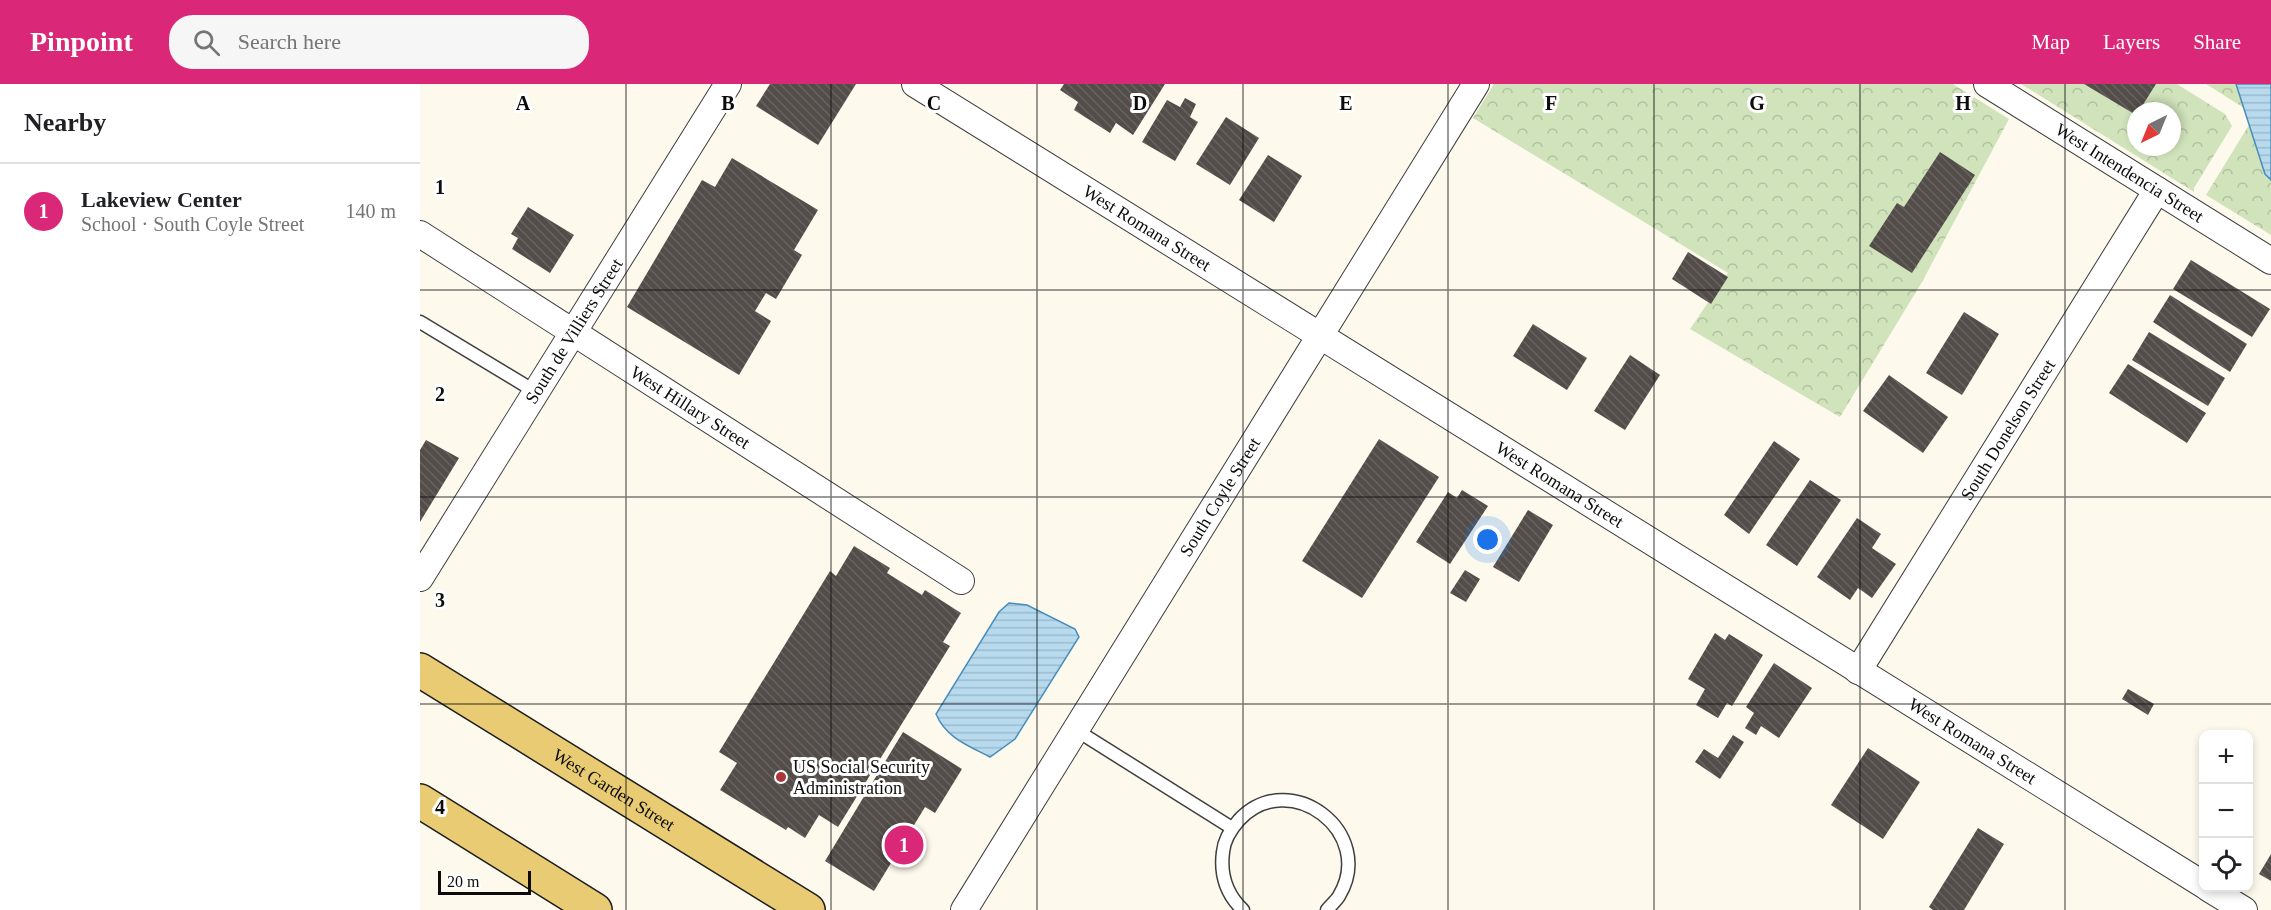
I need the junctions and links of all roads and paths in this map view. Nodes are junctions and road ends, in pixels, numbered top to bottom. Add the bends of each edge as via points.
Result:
1 (728, 84) edge
2 (915, 84) edge
3 (1476, 84) edge
4 (1987, 84) edge
5 (2157, 190) junction
6 (420, 234) edge
7 (2271, 261) edge
8 (420, 322) edge
9 (573, 333) junction
10 (1320, 336) junction
11 (536, 393) junction
12 (420, 578) edge
13 (961, 580) dead end
14 (420, 670) edge
15 (1858, 670) junction
16 (1076, 730) junction
17 (420, 801) edge
18 (1232, 828) junction
19 (2199, 882) edge
20 (2215, 892) edge
21 (595, 910) edge
22 (808, 910) edge
23 (964, 910) edge
24 (1243, 910) edge
25 (1328, 910) edge
26 (2244, 910) edge

1 - 9 street, South de Villiers Street
2 - 10 street, West Romana Street
3 - 10 street, South Coyle Street
4 - 5 street, West Intendencia Street
5 - 7 street, West Intendencia Street
5 - 15 street, South Donelson Street
6 - 9 street, West Hillary Street
8 - 11 lane
9 - 11 street, South de Villiers Street
9 - 13 street, West Hillary Street
10 - 15 street, West Romana Street
10 - 16 street, South Coyle Street
11 - 12 street, South de Villiers Street
14 - 22 main road, West Garden Street
15 - 19 street, West Romana Street
16 - 18 lane
16 - 23 street, South Coyle Street
17 - 21 main road
18 - 24 lane via 1223,847 1221,866 1226,886
18 - 25 lane via 1247,812 1266,803 1287,800 1309,805 1327,816 1340,833 1347,853 1347,875 1340,895
20 - 26 street

